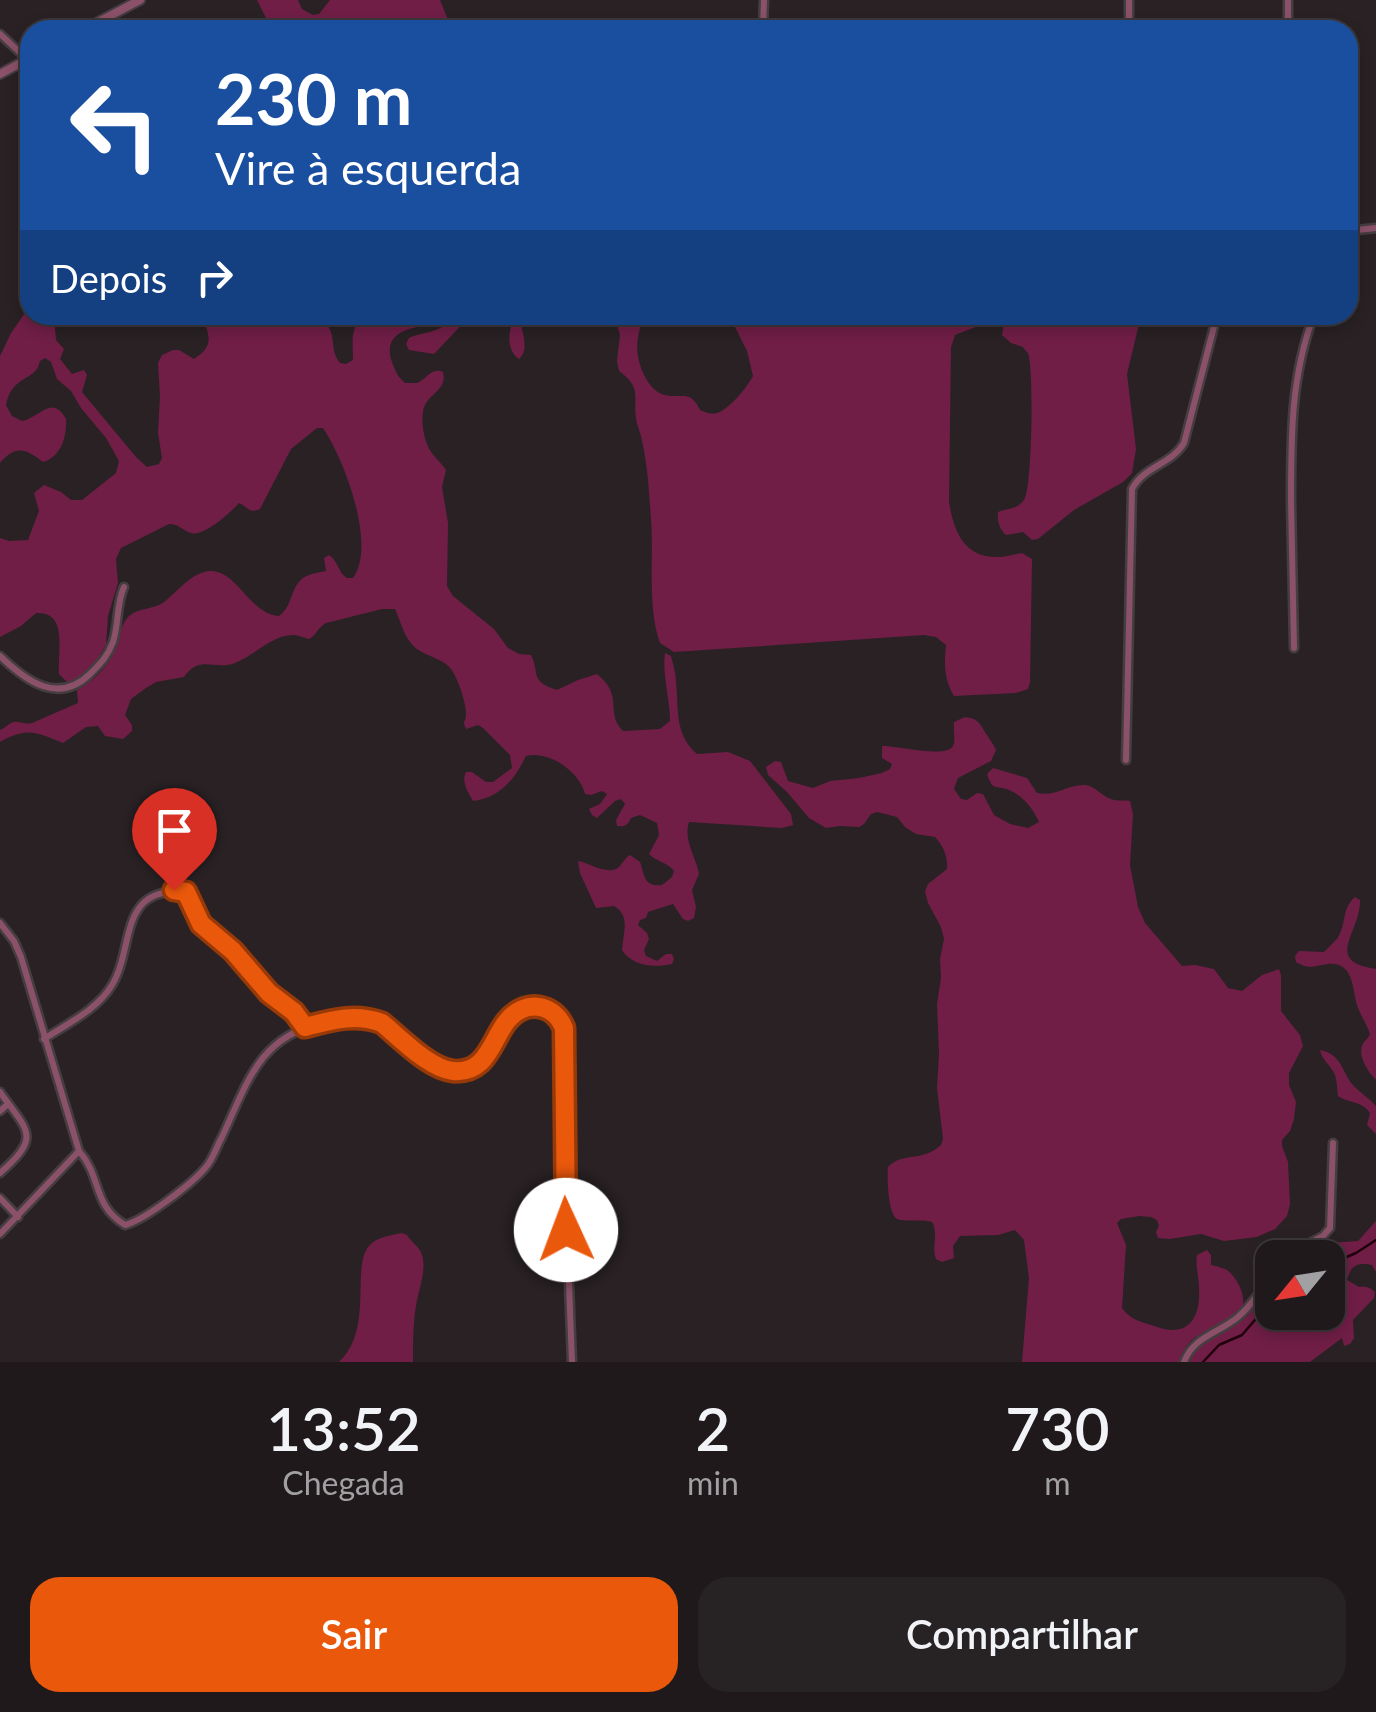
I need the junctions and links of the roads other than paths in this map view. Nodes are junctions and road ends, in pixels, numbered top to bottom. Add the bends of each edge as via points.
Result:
1 (140, 0) edge
2 (102, 20) edge
3 (0, 34) edge
4 (20, 51) edge
5 (1214, 325) edge
6 (1310, 325) edge
7 (124, 587) dead end
8 (1294, 648) dead end
9 (0, 656) edge
10 (1126, 760) dead end
11 (0, 924) edge
12 (305, 1027) junction
13 (44, 1039) junction
14 (0, 1092) edge
15 (8, 1104) junction
16 (0, 1111) edge
17 (1333, 1143) dead end
18 (80, 1151) junction
19 (0, 1173) edge
20 (0, 1198) edge
21 (18, 1218) junction
22 (0, 1234) edge
23 (1314, 1240) edge
24 (1255, 1299) edge
25 (572, 1362) edge
26 (1184, 1362) edge

1 - 2 street
3 - 4 street
5 - 10 street via 1180,451 1144,473 1132,489
6 - 8 street via 1290,430
7 - 9 street via 107,658 81,683 42,687
11 - 13 street via 22,957
12 - 13 street via 201,924 186,892 174,890 138,908 105,995
12 - 18 street via 274,1045 245,1082 208,1166 135,1222 125,1225 104,1207
12 - 25 street via 350,1016 371,1019 451,1071 468,1070 487,1057 508,1020 528,1007 560,1018
13 - 18 street
14 - 15 street
15 - 16 street
15 - 19 street via 23,1121 26,1147
17 - 23 street via 1328,1232
18 - 21 street
20 - 21 street
21 - 22 street
24 - 26 street via 1236,1320 1196,1342

